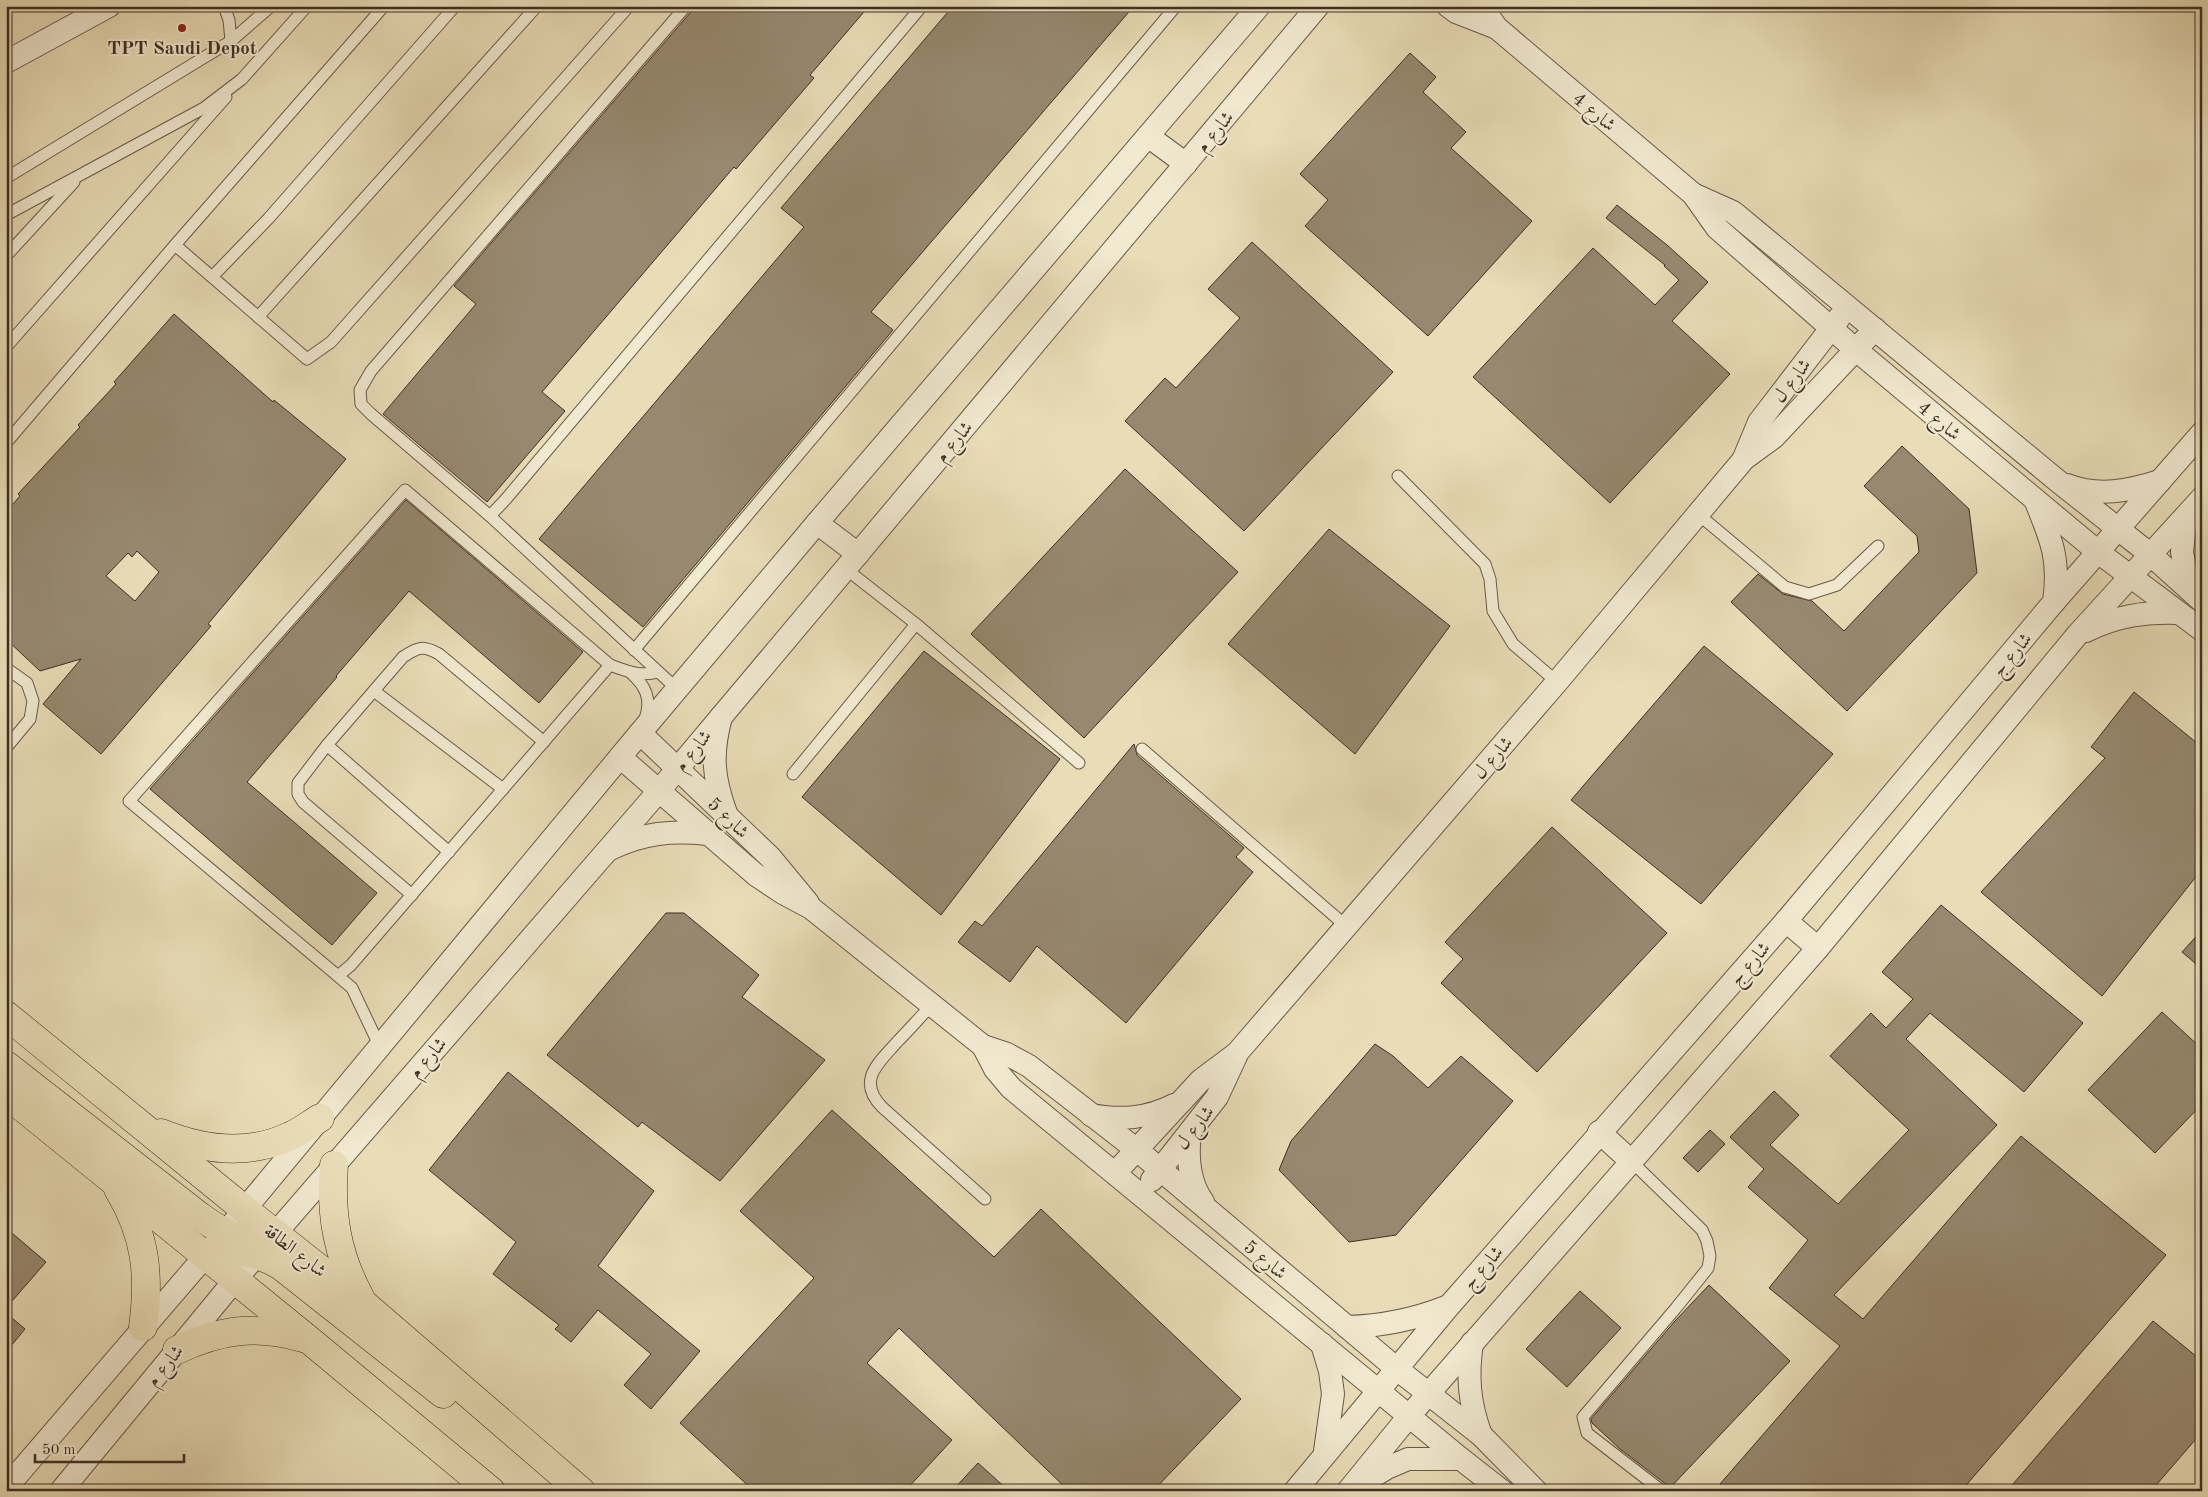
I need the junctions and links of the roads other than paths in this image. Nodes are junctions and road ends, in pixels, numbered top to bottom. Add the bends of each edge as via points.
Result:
1 (109, 6) edge
2 (224, 6) edge
3 (271, 6) edge
4 (308, 6) edge
5 (384, 6) edge
6 (455, 6) edge
7 (537, 6) edge
8 (629, 6) edge
9 (686, 6) edge
10 (922, 6) edge
11 (1176, 6) edge
12 (1259, 6) edge
13 (1318, 6) edge
14 (1448, 6) edge
15 (1481, 6) edge
16 (1496, 28) junction
17 (231, 41) junction
18 (6, 62) edge
19 (242, 79) junction
20 (1148, 136) junction
21 (1186, 164) junction
22 (81, 174) junction
23 (6, 178) edge
24 (1693, 194) junction
25 (6, 215) edge
26 (175, 245) junction
27 (6, 256) edge
28 (212, 277) junction
29 (1849, 308) junction
30 (258, 317) junction
31 (1831, 328) junction
32 (1875, 329) junction
33 (6, 347) edge
34 (1855, 349) junction
35 (2202, 433) edge
36 (7, 441) edge
37 (1744, 459) junction
38 (1398, 476) dead end
39 (2161, 481) junction
40 (2059, 482) junction
41 (2202, 498) edge
42 (2034, 499) junction
43 (1698, 514) junction
44 (490, 516) junction
45 (2186, 516) junction
46 (817, 523) junction
47 (2118, 528) junction
48 (1878, 546) dead end
49 (2098, 552) junction
50 (2151, 554) junction
51 (852, 562) junction
52 (2131, 578) junction
53 (2195, 595) edge
54 (2054, 602) junction
55 (2177, 612) junction
56 (916, 624) junction
57 (2202, 630) edge
58 (2078, 634) junction
59 (634, 650) junction
60 (610, 665) junction
61 (6, 668) edge
62 (630, 672) junction
63 (658, 672) junction
64 (1557, 682) junction
65 (677, 689) junction
66 (374, 691) junction
67 (722, 714) junction
68 (640, 733) junction
69 (544, 742) junction
70 (327, 745) junction
71 (6, 748) edge
72 (1142, 749) dead end
73 (620, 757) junction
74 (1079, 763) dead end
75 (677, 768) junction
76 (793, 774) dead end
77 (503, 789) junction
78 (658, 792) junction
79 (726, 814) junction
80 (708, 834) junction
81 (449, 852) junction
82 (605, 852) junction
83 (412, 895) junction
84 (811, 908) junction
85 (1786, 921) junction
86 (1346, 926) junction
87 (1818, 948) junction
88 (338, 976) junction
89 (932, 1005) junction
90 (6, 1015) edge
91 (983, 1046) junction
92 (380, 1047) junction
93 (1237, 1053) junction
94 (6, 1065) edge
95 (6, 1094) edge
96 (1180, 1102) junction
97 (1091, 1115) junction
98 (320, 1118) junction
99 (138, 1123) junction
100 (1190, 1132) junction
101 (1599, 1132) junction
102 (1137, 1150) junction
103 (1631, 1160) junction
104 (334, 1165) junction
105 (1161, 1170) junction
106 (1114, 1173) junction
107 (112, 1179) junction
108 (1140, 1194) junction
109 (986, 1199) dead end
110 (244, 1209) junction
111 (1212, 1215) junction
112 (225, 1233) junction
113 (266, 1244) junction
114 (205, 1256) junction
115 (235, 1280) junction
116 (362, 1303) junction
117 (1449, 1306) junction
118 (143, 1327) junction
119 (1347, 1327) junction
120 (308, 1339) junction
121 (1472, 1343) junction
122 (1322, 1344) junction
123 (177, 1350) junction
124 (1396, 1369) junction
125 (1379, 1390) junction
126 (1428, 1394) junction
127 (1409, 1416) junction
128 (1481, 1435) junction
129 (1325, 1452) junction
130 (1461, 1459) junction
131 (547, 1462) junction
132 (6, 1488) edge
133 (61, 1491) edge
134 (491, 1491) edge
135 (581, 1491) edge
136 (1295, 1491) edge
137 (1349, 1491) edge
138 (1502, 1491) edge
139 (1536, 1491) edge
140 (1662, 1491) edge

1 - 18 street
2 - 17 lane
3 - 17 lane
4 - 19 lane
5 - 26 lane
6 - 28 lane via 268,219
7 - 30 lane
8 - 30 lane via 331,342 307,359
9 - 44 lane via 371,371 360,390 361,404 371,414
10 - 44 lane
11 - 59 lane
12 - 20 street
13 - 21 street, شارع م
14 - 16 street, شارع 4
15 - 16 street, شارع 4
16 - 24 street, شارع 4
17 - 23 lane
19 - 22 lane via 204,108
19 - 33 lane
20 - 21 street
20 - 46 street
21 - 51 street, شارع م
22 - 25 lane
22 - 27 lane
24 - 29 street, شارع 4 via 1734,212
24 - 31 street, شارع 4 via 1717,228
26 - 28 lane
26 - 36 lane
28 - 30 lane
29 - 31 street, شارع ل
29 - 32 street, شارع 4
31 - 34 street, شارع 4
31 - 37 street, شارع ل via 1760,422
32 - 34 street, شارع ل
32 - 40 street, شارع 4
34 - 37 street, شارع ل via 1774,437
34 - 42 street, شارع 4
35 - 39 street, شارع ج
37 - 43 street, شارع ل
38 - 64 lane via 1485,564 1493,610 1508,636
39 - 40 street via 2135,489 2107,492 2080,490
39 - 47 street, شارع ج
40 - 47 street, شارع 4
41 - 45 street, شارع ج
42 - 49 street, شارع 4
42 - 54 street via 2055,552 2058,577
43 - 48 lane via 1785,587 1809,594 1838,585
43 - 64 street, شارع ل
44 - 59 lane
45 - 50 street, شارع ج
45 - 53 street via 2182,552
46 - 51 street
46 - 65 street
47 - 49 street, شارع ج
47 - 50 street, شارع 4
49 - 52 street, شارع 4
49 - 54 street, شارع ج
50 - 52 street, شارع ج
50 - 53 street, شارع 4
51 - 56 lane
51 - 67 street, شارع م
52 - 55 street, شارع 4
52 - 58 street, شارع ج
54 - 85 street, شارع ج
55 - 57 street, شارع 4
55 - 58 street via 2126,616
56 - 74 lane
56 - 76 lane
58 - 87 street, شارع ج
59 - 63 lane
60 - 62 lane
60 - 69 lane
60 - 88 lane via 405,490 129,801
61 - 71 lane via 27,683 33,701 30,719
62 - 63 lane via 648,675
62 - 68 lane via 638,679 649,701
63 - 65 lane
64 - 86 street, شارع ل
65 - 68 street
66 - 69 lane via 403,657 415,649 428,648
66 - 70 lane
66 - 77 lane
67 - 75 street, شارع م
67 - 79 street via 715,739 714,764 717,790
68 - 73 street
68 - 75 street, شارع 5
69 - 77 lane
70 - 81 lane
70 - 83 lane via 298,783 298,794
72 - 86 lane
73 - 78 street, شارع 5
73 - 92 street
75 - 78 street, شارع م
75 - 79 street, شارع 5
77 - 81 lane
78 - 80 street, شارع 5
78 - 82 street, شارع م
79 - 84 street, شارع 5 via 781,868
80 - 82 street via 654,833 629,840
80 - 84 street, شارع 5 via 769,885
81 - 83 lane
82 - 104 street, شارع م
83 - 88 lane
84 - 89 street, شارع 5
85 - 87 street
85 - 101 street, شارع ج
86 - 93 street, شارع ل
87 - 103 street, شارع ج
88 - 92 lane via 352,988
89 - 91 street, شارع 5
89 - 109 lane via 874,1067 873,1096
90 - 99 main road, شارع الطاقة
91 - 97 street, شارع 5 via 1029,1066
91 - 106 street, شارع 5 via 1011,1088
92 - 98 street
93 - 96 street, شارع ل
93 - 100 street, شارع ل via 1217,1097
94 - 112 main road
95 - 107 main road
96 - 97 street via 1137,1118
96 - 102 street, شارع ل
97 - 102 street, شارع 5
98 - 99 main road via 290,1136 260,1146 228,1150 196,1146
98 - 110 street
99 - 110 main road, شارع الطاقة
100 - 105 street, شارع ل
100 - 111 street via 1191,1176 1199,1197
101 - 103 street
101 - 117 street, شارع ج
102 - 105 street, شارع 5
102 - 106 street, شارع ل
103 - 121 street, شارع ج
103 - 140 lane via 1702,1230 1710,1256 1708,1268 1583,1416 1583,1423 1587,1433
104 - 113 street, شارع م
104 - 116 main road via 336,1237 342,1260
105 - 108 street, شارع ل
105 - 111 street, شارع 5
106 - 108 street, شارع 5
107 - 114 main road
107 - 118 main road via 137,1228 146,1265
108 - 122 street, شارع 5
110 - 112 street
110 - 113 main road, شارع الطاقة
111 - 119 street, شارع 5
112 - 113 main road
112 - 114 street
113 - 114 main road
113 - 115 street, شارع م
113 - 116 main road, شارع الطاقة
113 - 131 main road via 281,1266 432,1387
114 - 115 main road
114 - 118 street
115 - 120 main road
115 - 123 street, شارع م
116 - 131 main road, شارع الطاقة
117 - 119 street via 1391,1324
117 - 124 street, شارع ج
118 - 132 street
119 - 124 street, شارع 5
120 - 123 main road via 282,1332 246,1330 201,1338
120 - 134 main road
121 - 126 street, شارع ج
121 - 128 street via 1468,1366 1469,1390 1472,1413
122 - 125 street, شارع 5
122 - 129 street via 1333,1394
123 - 133 street, شارع م
124 - 125 street, شارع ج
124 - 126 street, شارع 5
125 - 127 street, شارع 5
125 - 129 street, شارع ج
126 - 127 street, شارع ج
126 - 128 street, شارع 5
127 - 130 street, شارع 5
127 - 137 street, شارع ج
128 - 139 street, شارع 5
129 - 136 street, شارع ج
130 - 137 street via 1408,1459
130 - 138 street, شارع 5
131 - 135 main road, شارع الطاقة

